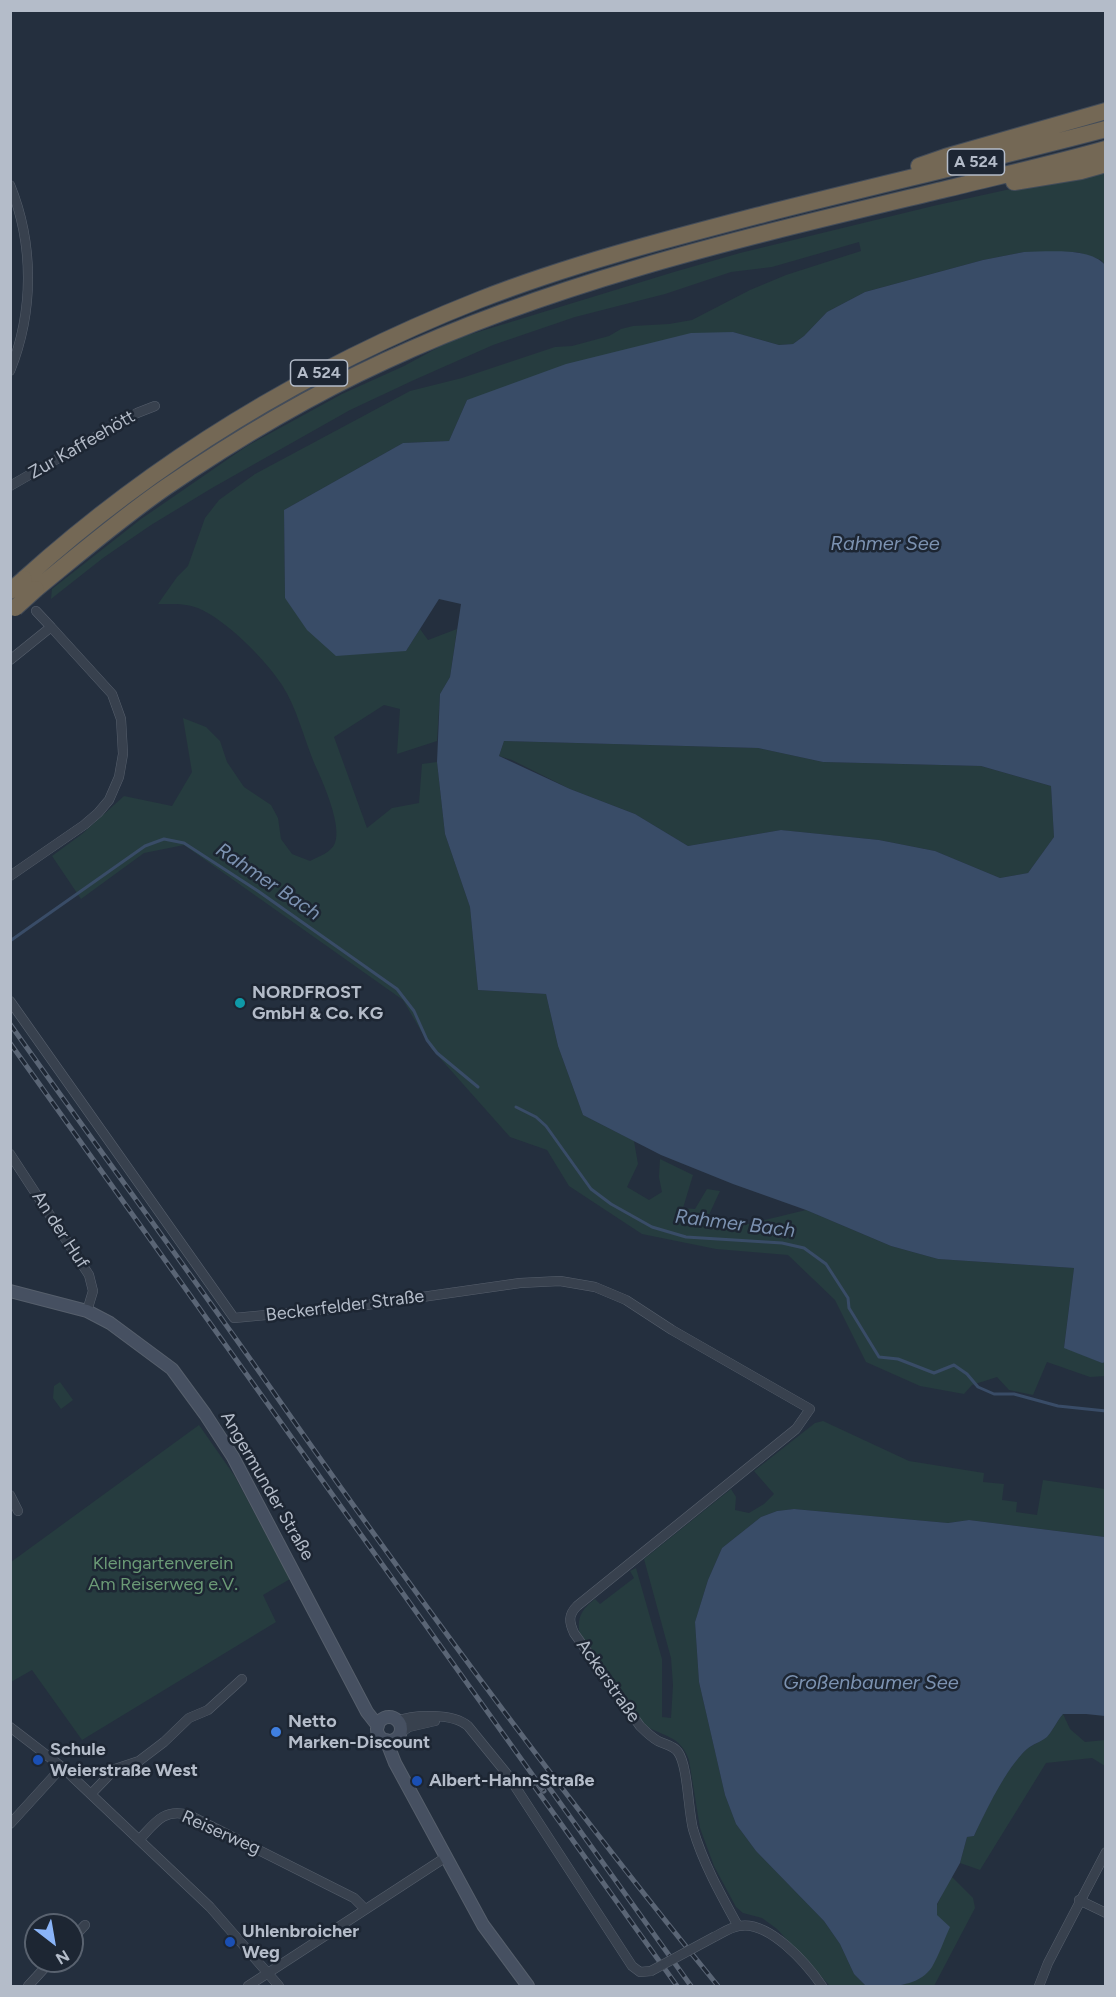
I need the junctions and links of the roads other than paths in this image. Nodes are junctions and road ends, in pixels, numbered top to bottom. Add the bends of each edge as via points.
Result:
1 (1106, 111) edge
2 (1106, 129) edge
3 (1106, 148) edge
4 (1106, 164) edge
5 (10, 185) edge
6 (845, 194) junction
7 (924, 194) junction
8 (10, 371) edge
9 (155, 406) dead end
10 (10, 486) edge
11 (30, 584) junction
12 (12, 604) edge
13 (36, 611) dead end
14 (51, 627) junction
15 (10, 660) edge
16 (10, 876) edge
17 (10, 1001) edge
18 (10, 1154) edge
19 (10, 1291) edge
20 (87, 1311) junction
21 (810, 1409) joint
22 (10, 1495) edge
23 (18, 1511) dead end
24 (242, 1679) dead end
25 (10, 1727) edge
26 (390, 1730) junction
27 (62, 1767) junction
28 (91, 1794) junction
29 (10, 1824) edge
30 (139, 1840) junction
31 (1106, 1852) edge
32 (446, 1857) junction
33 (1079, 1900) junction
34 (365, 1909) junction
35 (1106, 1913) edge
36 (738, 1926) junction
37 (40, 1973) edge
38 (268, 1973) junction
39 (28, 1986) edge
40 (248, 1986) edge
41 (279, 1986) edge
42 (528, 1986) edge
43 (822, 1986) edge
44 (1039, 1986) edge

1 - 6 highway via 945,157
2 - 6 highway, A 524
3 - 7 highway, A 524
4 - 7 highway
5 - 8 street via 28,261 27,308
6 - 11 highway, A 524 via 655,242 482,299 397,334 313,376 157,471 98,515
7 - 11 highway, A 524 via 687,253 597,280 443,335 383,361 234,444
9 - 10 street, Zur Kaffeehött
11 - 12 highway, A 524, bridge
13 - 14 street
14 - 15 street
14 - 16 street via 112,694 121,719 123,754 119,777 98,813
17 - 21 street, Beckerfelder Straße via 234,1318 560,1281 595,1287 626,1300
18 - 20 street, An der Huf via 89,1275 93,1291
19 - 20 main road, Angermunder Straße
20 - 26 main road, Angermunder Straße via 110,1323 172,1369 205,1414 358,1691
21 - 36 street, Ackerstraße via 795,1429 577,1606 569,1619 574,1633 640,1726 679,1753 699,1847
22 - 23 street
24 - 28 street via 208,1710 189,1718 139,1761 115,1769
25 - 27 street
26 - 32 main road via 402,1775
26 - 36 street, bridge via 449,1717 468,1726 507,1774 632,1966 640,1972 651,1971
27 - 28 street
27 - 29 street
28 - 30 street
30 - 34 street, Reiserweg via 168,1813 189,1815 354,1898
30 - 38 street via 210,1907
31 - 33 street
32 - 34 street
32 - 42 main road via 483,1925
33 - 35 street
33 - 44 street
34 - 38 street
36 - 43 street via 758,1927 773,1935
37 - 39 street
38 - 40 street
38 - 41 street

